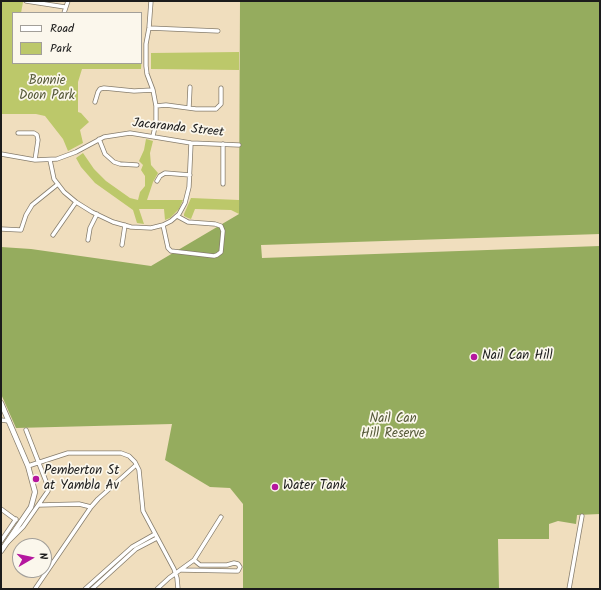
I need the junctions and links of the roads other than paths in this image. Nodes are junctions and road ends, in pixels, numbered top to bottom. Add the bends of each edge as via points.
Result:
1 (26, 1) edge
2 (68, 1) edge
3 (151, 1) edge
4 (65, 6) junction
5 (64, 12) edge
6 (149, 28) junction
7 (218, 31) dead end
8 (190, 87) dead end
9 (222, 88) dead end
10 (152, 90) junction
11 (96, 102) dead end
12 (156, 106) junction
13 (190, 108) junction
14 (18, 133) dead end
15 (152, 136) junction
16 (99, 139) junction
17 (191, 143) junction
18 (223, 144) junction
19 (239, 145) dead end
20 (1, 154) edge
21 (35, 160) junction
22 (50, 160) junction
23 (137, 166) dead end
24 (190, 175) junction
25 (157, 181) dead end
26 (58, 184) junction
27 (223, 184) dead end
28 (76, 202) junction
29 (96, 214) junction
30 (177, 216) junction
31 (125, 225) junction
32 (163, 225) junction
33 (1, 229) edge
34 (53, 234) dead end
35 (88, 240) dead end
36 (122, 245) dead end
37 (1, 405) edge
38 (1, 420) edge
39 (9, 420) junction
40 (26, 430) dead end
41 (39, 462) junction
42 (136, 465) junction
43 (28, 466) junction
44 (40, 505) junction
45 (91, 507) junction
46 (1, 509) edge
47 (582, 516) dead end
48 (221, 517) dead end
49 (16, 520) junction
50 (20, 523) junction
51 (156, 536) junction
52 (1, 541) edge
53 (5, 545) junction
54 (1, 551) edge
55 (194, 560) junction
56 (180, 570) junction
57 (176, 573) junction
58 (36, 589) edge
59 (85, 589) edge
60 (92, 589) edge
61 (156, 589) edge
62 (178, 589) edge
63 (569, 589) edge

1 - 4 street
2 - 4 street
3 - 6 street
4 - 5 street
6 - 7 street
6 - 10 street via 146,66
8 - 13 street
9 - 13 street via 221,104 218,108
10 - 11 street via 104,88 98,92
10 - 12 street
12 - 13 street
12 - 15 street via 156,122
14 - 21 street via 37,135
15 - 16 street, Jacaranda Street via 130,133
15 - 17 street, Jacaranda Street
16 - 22 street, Jacaranda Street via 72,154
16 - 23 street via 105,154 114,162
17 - 18 street, Jacaranda Street
17 - 24 street
18 - 19 street, Jacaranda Street
18 - 27 street
20 - 21 street, Jacaranda Street
21 - 22 street, Jacaranda Street
22 - 26 street via 52,173
24 - 25 street via 165,173
24 - 30 street via 187,198
26 - 28 street
26 - 33 street via 32,205 20,230
28 - 29 street
28 - 34 street
29 - 31 street
29 - 35 street
30 - 32 street
30 - 32 street via 188,222 221,226 221,252 214,256 171,252
31 - 32 street via 146,228
31 - 36 street
37 - 39 main road
38 - 39 street
39 - 43 main road
40 - 41 street
41 - 42 street via 68,453 121,453 129,456
41 - 43 street
41 - 44 street via 48,490
42 - 45 street
42 - 51 street via 140,474 143,511
43 - 50 main road via 35,497 32,507
44 - 45 street via 80,504
44 - 53 street
45 - 58 street
46 - 49 street
47 - 63 street
48 - 55 street
49 - 50 street
49 - 52 street
50 - 53 main road
51 - 57 street
51 - 59 street via 132,547
51 - 60 street via 136,549
53 - 54 main road
55 - 56 street
55 - 56 street via 200,565 234,563 240,567 235,571
56 - 57 street
57 - 61 street
57 - 62 street

